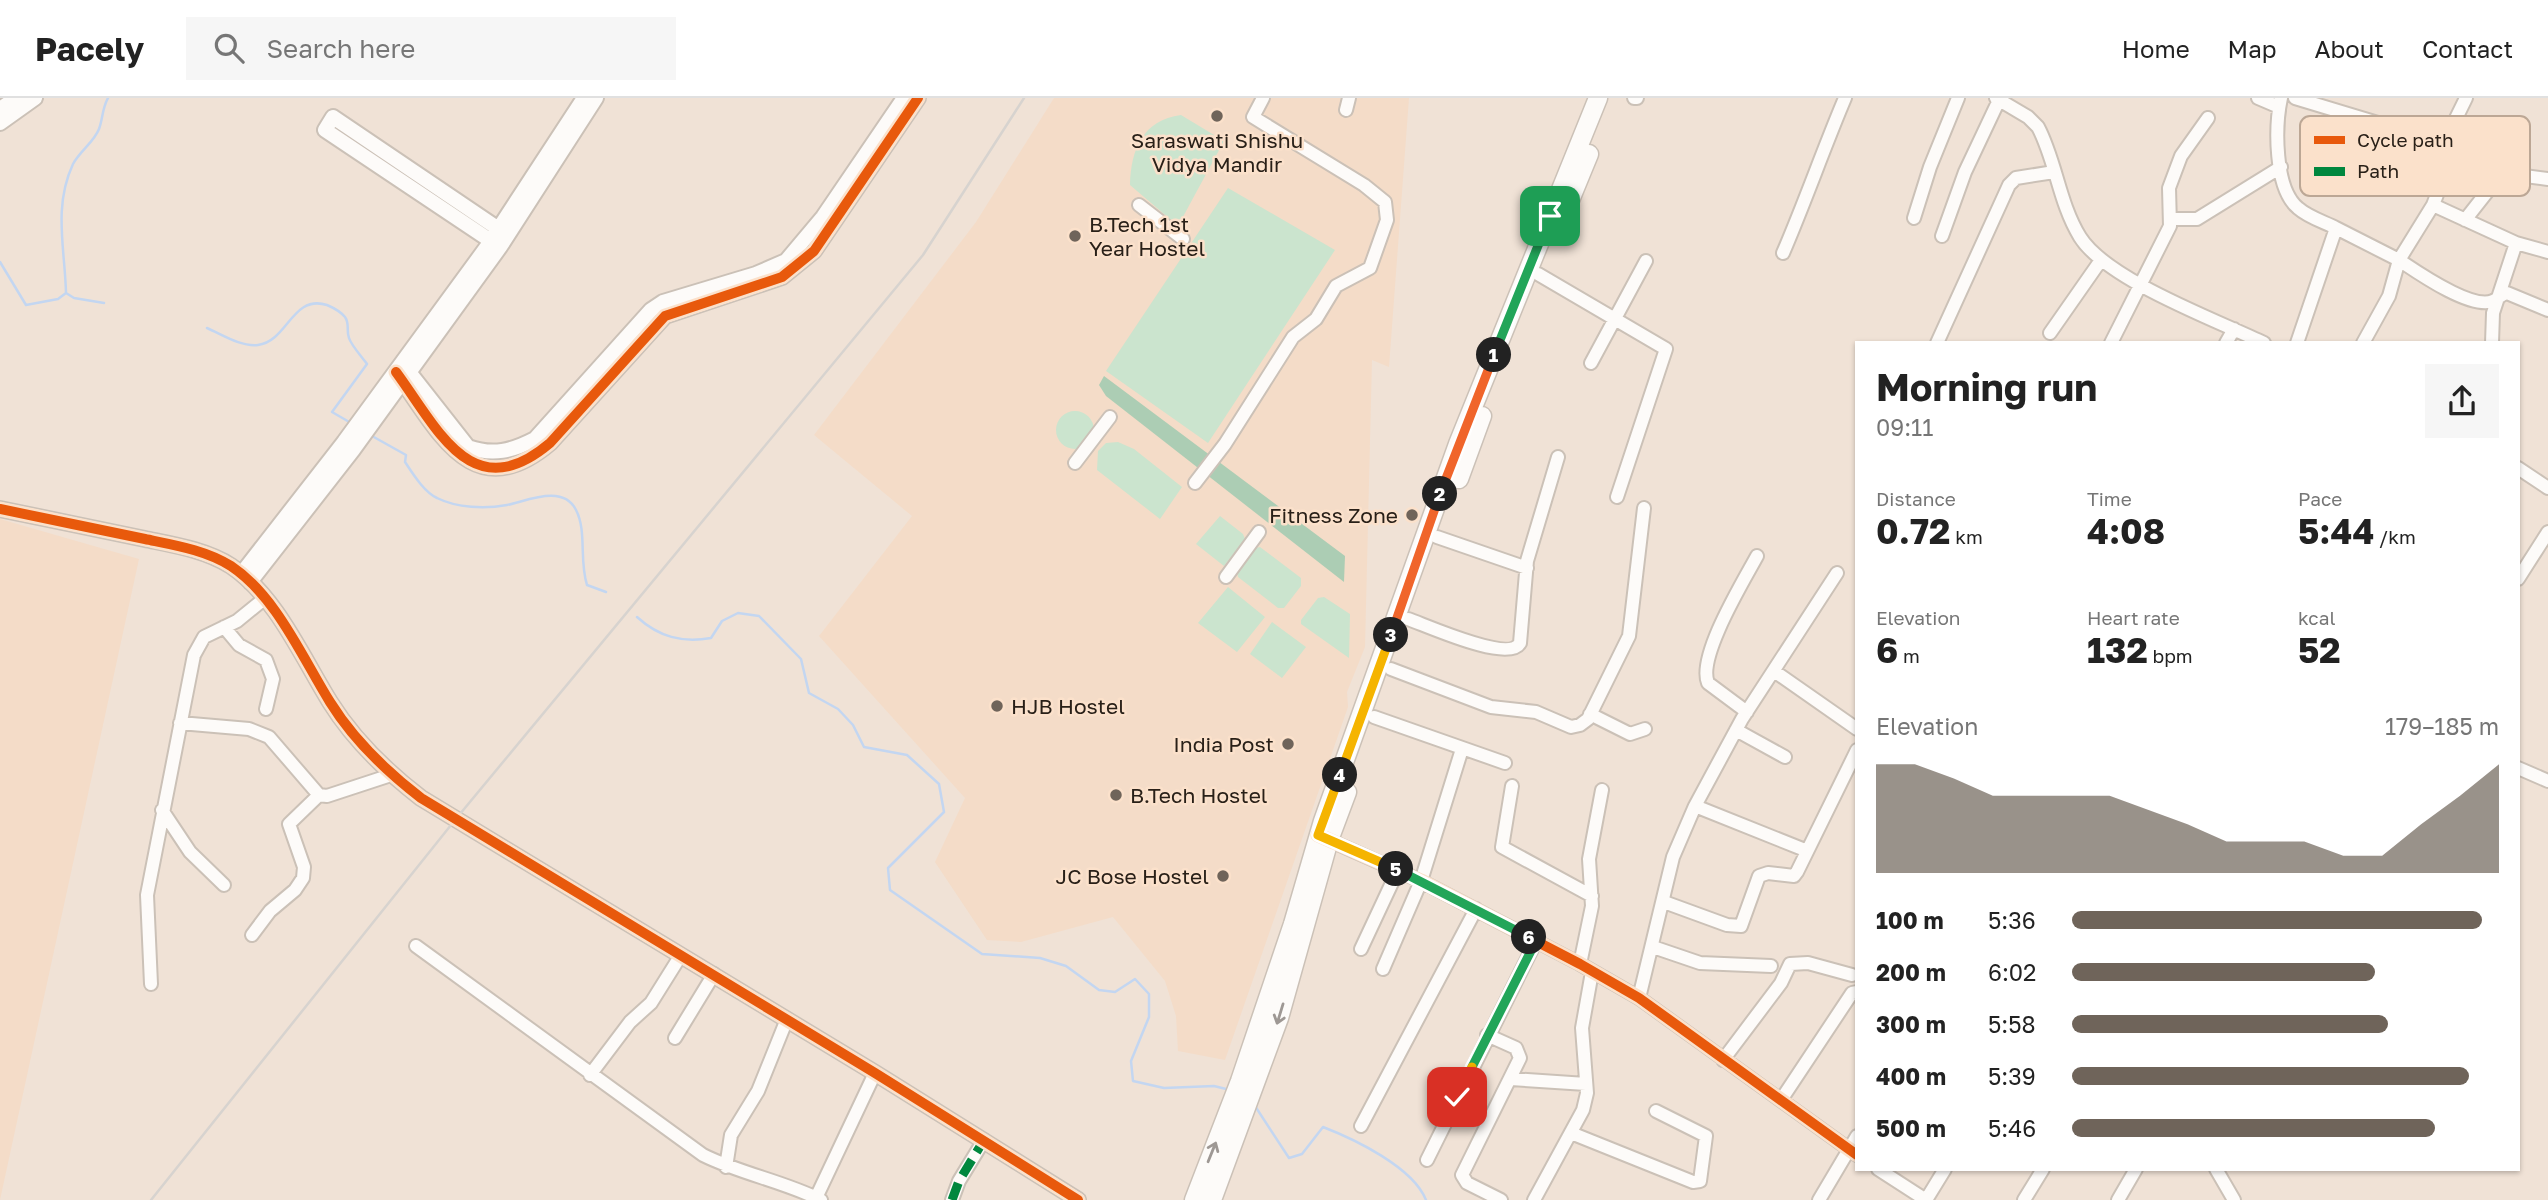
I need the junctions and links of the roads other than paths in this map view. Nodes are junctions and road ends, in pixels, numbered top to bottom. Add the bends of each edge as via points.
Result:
1 (16, 98) edge
2 (36, 98) edge
3 (583, 98) edge
4 (596, 98) edge
5 (904, 98) edge
6 (918, 98) edge
7 (1263, 98) edge
8 (1598, 98) edge
9 (1611, 98) edge
10 (1846, 98) edge
11 (1958, 98) edge
12 (2258, 98) edge
13 (2295, 98) edge
14 (2466, 98) edge
15 (1998, 99) edge
16 (2015, 103) edge
17 (2280, 103) edge
18 (0, 109) edge
19 (2355, 116) edge
20 (2457, 116) edge
21 (2208, 118) dead end
22 (0, 123) edge
23 (2281, 167) junction
24 (2054, 172) junction
25 (2530, 177) edge
26 (2548, 179) edge
27 (2436, 196) edge
28 (2484, 196) edge
29 (1139, 205) dead end
30 (2433, 205) junction
31 (1914, 218) dead end
32 (2170, 219) junction
33 (2465, 220) junction
34 (2336, 228) junction
35 (1942, 236) dead end
36 (499, 238) junction
37 (1184, 239) dead end
38 (2516, 243) junction
39 (2548, 252) edge
40 (1783, 253) dead end
41 (2101, 260) junction
42 (2399, 260) junction
43 (1646, 261) dead end
44 (1538, 274) junction
45 (2139, 283) junction
46 (2500, 295) junction
47 (2548, 310) edge
48 (1615, 320) junction
49 (2234, 329) junction
50 (2050, 332) dead end
51 (1938, 341) edge
52 (2112, 341) edge
53 (2227, 341) edge
54 (2260, 341) edge
55 (2298, 341) edge
56 (2364, 341) edge
57 (2492, 341) edge
58 (1591, 363) dead end
59 (402, 372) junction
60 (1110, 417) dead end
61 (1558, 457) dead end
62 (1075, 463) dead end
63 (2520, 469) edge
64 (1195, 483) dead end
65 (2548, 488) edge
66 (1617, 497) dead end
67 (1644, 508) dead end
68 (0, 509) edge
69 (1259, 532) dead end
70 (2548, 532) edge
71 (1437, 537) junction
72 (1757, 556) dead end
73 (1527, 568) junction
74 (1837, 573) dead end
75 (2520, 576) edge
76 (1226, 577) dead end
77 (246, 578) junction
78 (264, 599) junction
79 (1408, 619) junction
80 (224, 627) junction
81 (1391, 669) junction
82 (1774, 671) junction
83 (266, 709) dead end
84 (1746, 712) junction
85 (1590, 713) junction
86 (1374, 717) junction
87 (180, 723) junction
88 (1855, 728) edge
89 (1645, 729) dead end
90 (1736, 730) junction
91 (1462, 749) junction
92 (1855, 754) edge
93 (1785, 757) dead end
94 (1505, 763) dead end
95 (2520, 769) edge
96 (391, 775) junction
97 (2548, 781) edge
98 (1512, 786) dead end
99 (1602, 789) dead end
100 (319, 795) junction
101 (1695, 806) junction
102 (162, 810) junction
103 (1324, 838) junction
104 (1805, 850) junction
105 (1398, 870) junction
106 (1422, 881) junction
107 (224, 885) dead end
108 (1592, 896) junction
109 (1664, 902) junction
110 (1476, 909) junction
111 (252, 935) dead end
112 (1536, 941) junction
113 (416, 946) dead end
114 (1653, 947) junction
115 (1361, 949) dead end
116 (681, 955) junction
117 (1580, 964) junction
118 (1771, 966) dead end
119 (1855, 967) edge
120 (1383, 969) dead end
121 (1592, 972) junction
122 (713, 974) junction
123 (1852, 975) junction
124 (151, 984) dead end
125 (1854, 992) edge
126 (1639, 999) junction
127 (787, 1019) junction
128 (1487, 1035) junction
129 (675, 1038) dead end
130 (1723, 1060) junction
131 (875, 1073) junction
132 (590, 1075) junction
133 (1511, 1079) junction
134 (1586, 1084) junction
135 (1781, 1100) junction
136 (1238, 1106) junction
137 (1656, 1111) dead end
138 (1361, 1126) dead end
139 (1571, 1133) junction
140 (984, 1140) junction
141 (1852, 1152) edge
142 (1427, 1160) dead end
143 (726, 1167) junction
144 (1881, 1171) edge
145 (1944, 1171) edge
146 (2042, 1171) edge
147 (2135, 1171) edge
148 (2217, 1171) edge
149 (817, 1199) edge
150 (952, 1200) edge
151 (1078, 1200) edge
152 (1194, 1200) edge
153 (1212, 1200) edge
154 (1501, 1200) edge
155 (1534, 1200) edge
156 (1819, 1200) edge
157 (1926, 1200) edge
158 (2024, 1200) edge
159 (2118, 1200) edge
160 (2234, 1200) edge

1 - 18 street
2 - 22 street
3 - 36 street
4 - 36 street
5 - 59 street via 823,217 786,261 651,310 535,439 499,453 468,447
6 - 59 street via 801,265 754,288 664,316 550,443 530,459 484,467 458,456
7 - 64 street via 1253,117 1364,185 1385,202 1387,220 1370,268 1336,286 1316,319 1293,337
8 - 103 main road via 1458,444
9 - 44 main road
10 - 40 street
11 - 31 street
12 - 17 street
13 - 19 street
14 - 20 street
15 - 16 street
15 - 35 street
16 - 24 street via 2038,127
17 - 23 street via 2277,143
21 - 32 street via 2181,156 2171,180
23 - 32 street via 2197,219
23 - 34 street via 2286,193 2297,208
24 - 41 street via 2080,236
24 - 51 street via 2016,178 2009,185
25 - 26 street
27 - 30 street
28 - 33 street
29 - 37 street
30 - 33 street
30 - 42 street
32 - 45 street
33 - 38 street
34 - 42 street
34 - 55 street
36 - 36 street via 334,117 325,130
36 - 59 street
38 - 39 street
38 - 46 street
41 - 45 street
41 - 50 street
42 - 46 street via 2463,297 2493,301
42 - 56 street via 2389,296
43 - 48 street
44 - 48 street
44 - 71 main road
45 - 49 street
45 - 52 street
46 - 47 street via 2507,293
46 - 57 street via 2493,313
48 - 58 street
48 - 66 street via 1666,348
49 - 53 street
49 - 54 street
59 - 77 street
60 - 62 street
61 - 73 street
63 - 65 street
67 - 85 street via 1629,636
68 - 77 street via 205,553
69 - 76 street
70 - 75 street
71 - 73 street
71 - 79 main road
72 - 84 street via 1716,638 1705,677
73 - 79 street via 1520,643 1511,651
74 - 82 street
77 - 78 street
78 - 80 street
78 - 96 street via 343,720
79 - 81 main road
80 - 83 street via 239,645 267,660 273,679
80 - 87 street via 211,632 198,646
81 - 85 street via 1491,707 1528,710 1571,727 1580,725
81 - 86 main road
82 - 84 street
82 - 88 street
84 - 90 street
85 - 89 street via 1630,734
86 - 91 street
86 - 103 main road
87 - 100 street via 249,730 269,737
87 - 102 street
90 - 93 street
90 - 101 street
91 - 94 street
91 - 106 street
92 - 104 street
95 - 97 street
96 - 100 street
96 - 116 street via 455,820
98 - 108 street via 1502,847
99 - 108 street via 1589,859
100 - 111 street via 289,824 304,867 303,878
101 - 104 street
101 - 109 street via 1673,857
102 - 107 street via 190,852
102 - 124 street via 147,895
103 - 105 street
103 - 136 main road
104 - 109 street via 1794,876 1759,876 1741,926
105 - 106 street
105 - 115 street
106 - 110 street
106 - 120 street
108 - 117 street
109 - 114 street
110 - 112 street
110 - 138 street
112 - 117 street
112 - 128 street
113 - 132 street
114 - 118 street via 1700,963
114 - 126 street
116 - 122 street
116 - 132 street via 651,1003 630,1022
117 - 121 street
119 - 123 street
121 - 126 street
121 - 134 street via 1582,1028
122 - 127 street
122 - 129 street
123 - 125 street
123 - 130 street via 1816,965 1790,964
125 - 135 street
126 - 130 street
127 - 131 street
127 - 143 street via 758,1091 731,1135
128 - 133 street via 1520,1053
128 - 142 street
130 - 135 street
131 - 140 street
131 - 149 street
132 - 143 street
133 - 134 street
133 - 154 street via 1462,1175 1467,1183
134 - 139 street via 1583,1110
135 - 141 street
152 -> 136 main road
136 - 153 main road
137 - 139 street via 1706,1136 1700,1181
139 - 155 street
140 - 150 street
140 - 151 street
141 - 156 street
143 - 149 street
144 - 157 street
145 - 157 street
146 - 158 street
147 - 159 street
148 - 160 street

